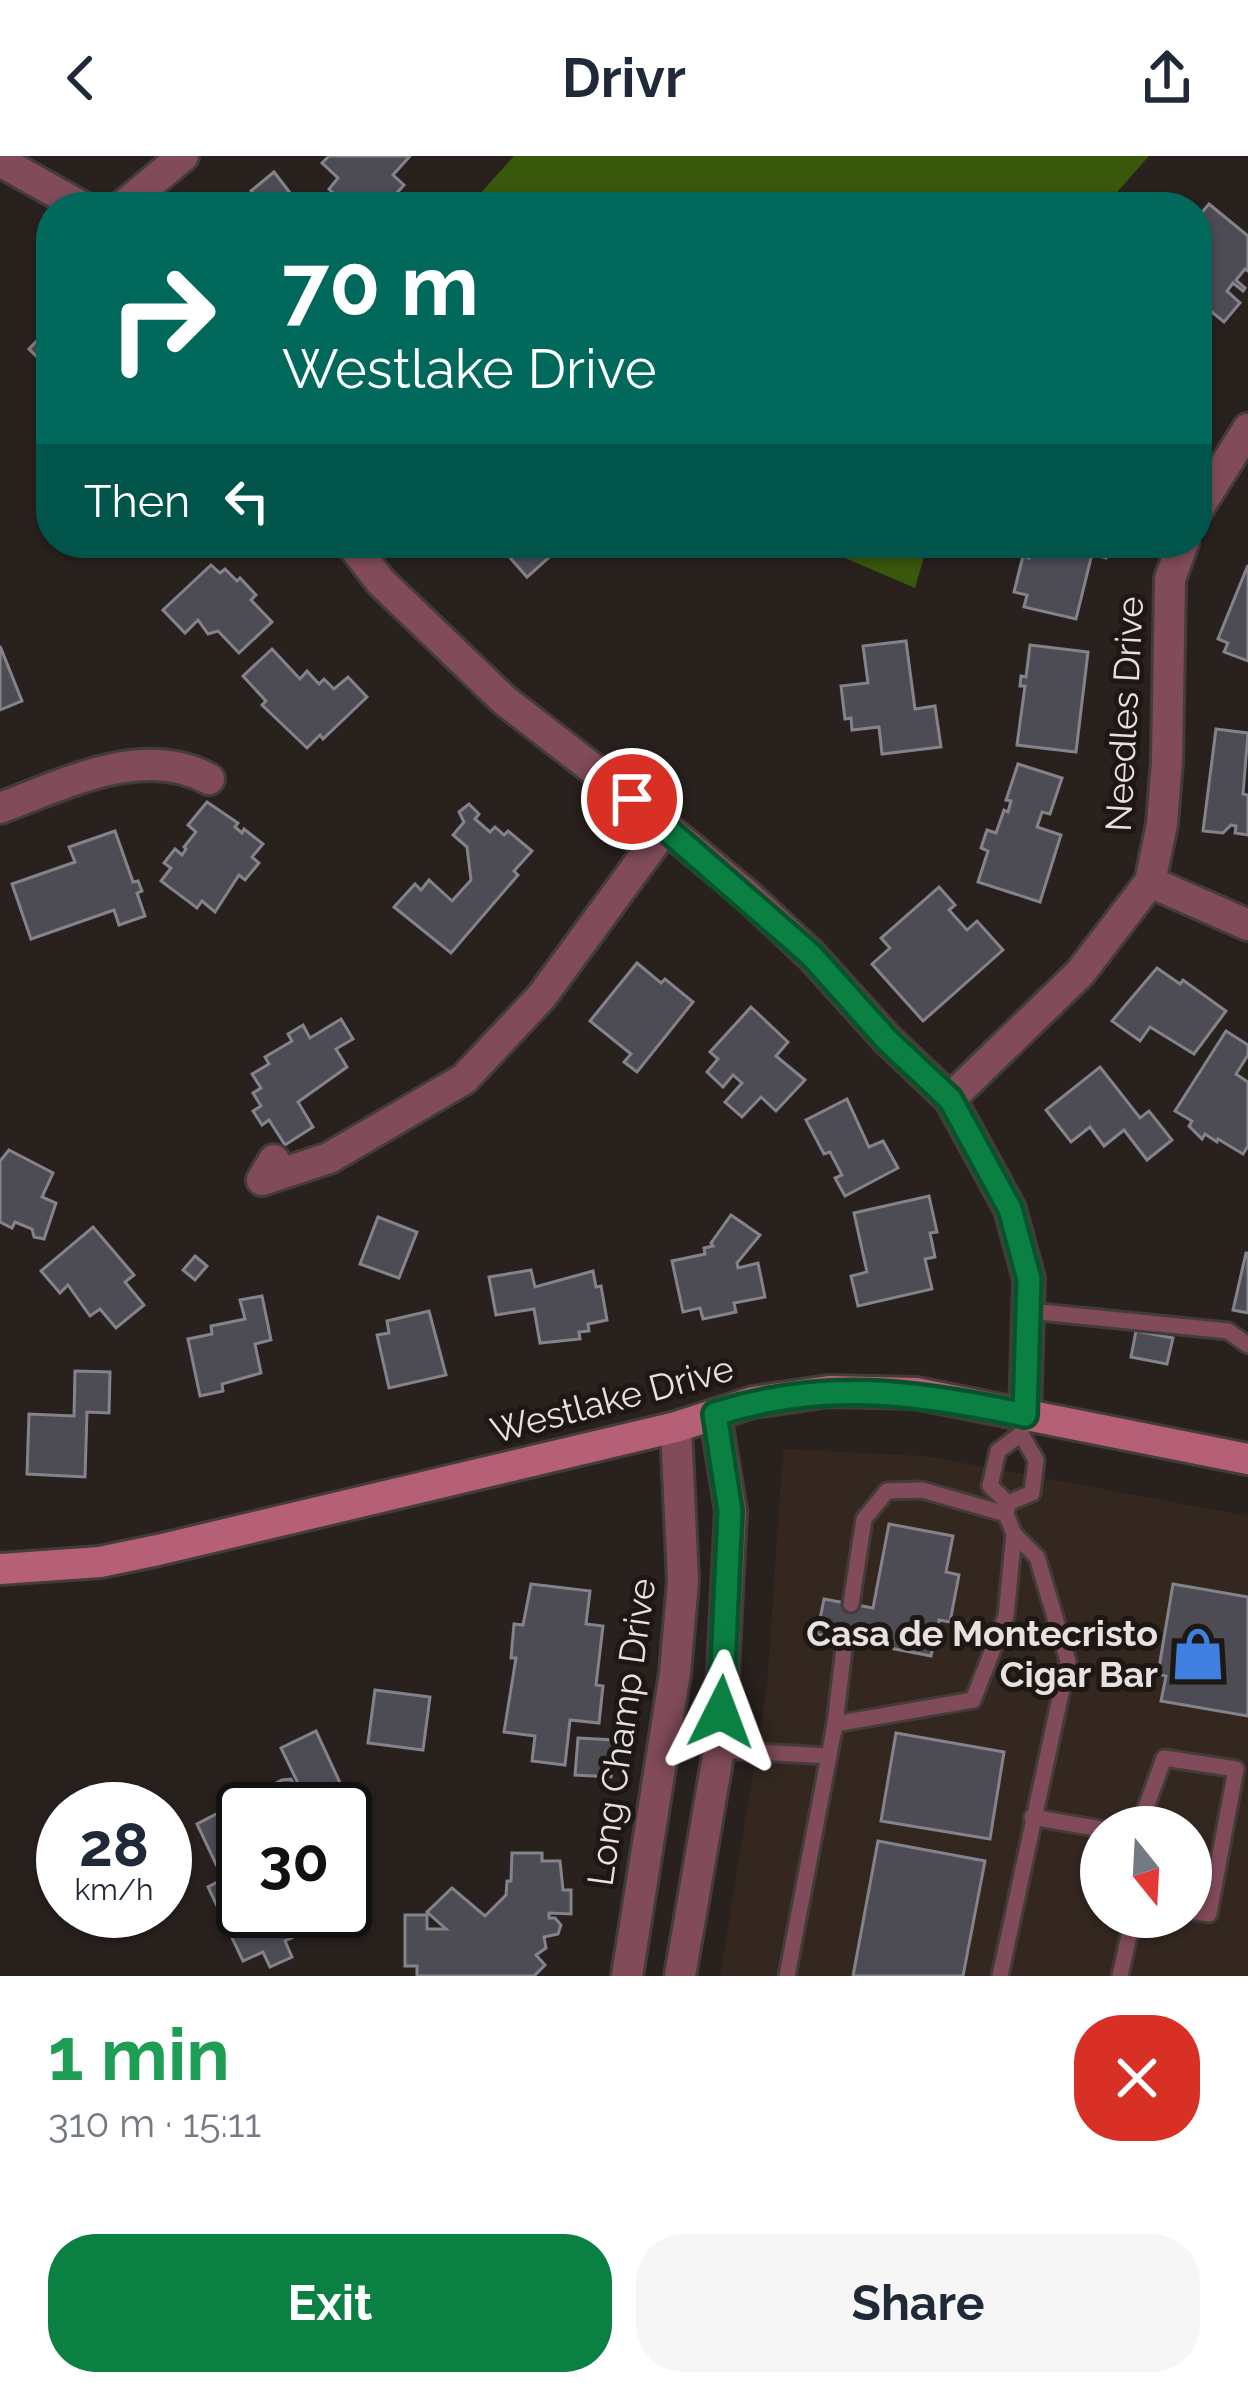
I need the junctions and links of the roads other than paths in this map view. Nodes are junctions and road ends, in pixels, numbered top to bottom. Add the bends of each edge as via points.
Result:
1 (184, 156) edge
2 (0, 161) edge
3 (55, 192) edge
4 (140, 192) edge
5 (1248, 429) edge
6 (1212, 486) edge
7 (362, 558) edge
8 (1178, 558) edge
9 (209, 779) dead end
10 (0, 808) edge
11 (666, 827) junction
12 (1150, 882) junction
13 (1248, 925) edge
14 (950, 1099) junction
15 (274, 1160) dead end
16 (1030, 1311) junction
17 (1248, 1346) edge
18 (715, 1414) junction
19 (1023, 1425) junction
20 (676, 1427) junction
21 (1248, 1460) edge
22 (1007, 1509) junction
23 (1013, 1534) junction
24 (0, 1568) edge
25 (851, 1604) dead end
26 (845, 1640) dead end
27 (835, 1724) junction
28 (719, 1750) junction
29 (829, 1756) junction
30 (1147, 1806) edge
31 (1032, 1816) junction
32 (1080, 1824) edge
33 (1212, 1898) edge
34 (1128, 1938) edge
35 (627, 1976) edge
36 (680, 1976) edge
37 (787, 1976) edge
38 (1000, 1976) edge
39 (1120, 1976) edge

1 - 4 street
2 - 3 street
5 - 6 street
7 - 11 street via 504,700
8 - 12 street, Needles Drive via 1170,579 1162,824
9 - 10 street via 161,763 113,769
11 - 14 street via 811,955
11 - 15 street via 542,996 464,1079 329,1158 262,1180
12 - 13 street
12 - 14 street, Needles Drive via 1080,973
14 - 16 street via 1010,1209
16 - 17 lane via 1228,1331
16 - 19 street
18 - 19 street, Westlake Drive via 829,1391 916,1394
18 - 20 street, Westlake Drive
18 - 28 street via 730,1511
19 - 21 street, Westlake Drive
19 - 22 lane via 1036,1460 1032,1493
19 - 22 lane via 998,1451 990,1486
20 - 24 street, Westlake Drive via 158,1550
20 - 35 street, Long Champ Drive via 683,1581 676,1672
22 - 23 lane
22 - 25 lane via 922,1490 886,1491 864,1519
23 - 27 lane via 1006,1616 973,1700
23 - 31 lane via 1037,1557 1067,1661
26 - 27 lane
27 - 29 lane
28 - 29 lane
28 - 36 street
29 - 37 lane
30 - 33 lane via 1164,1758 1236,1768
31 - 32 lane
31 - 38 lane
34 - 39 lane

